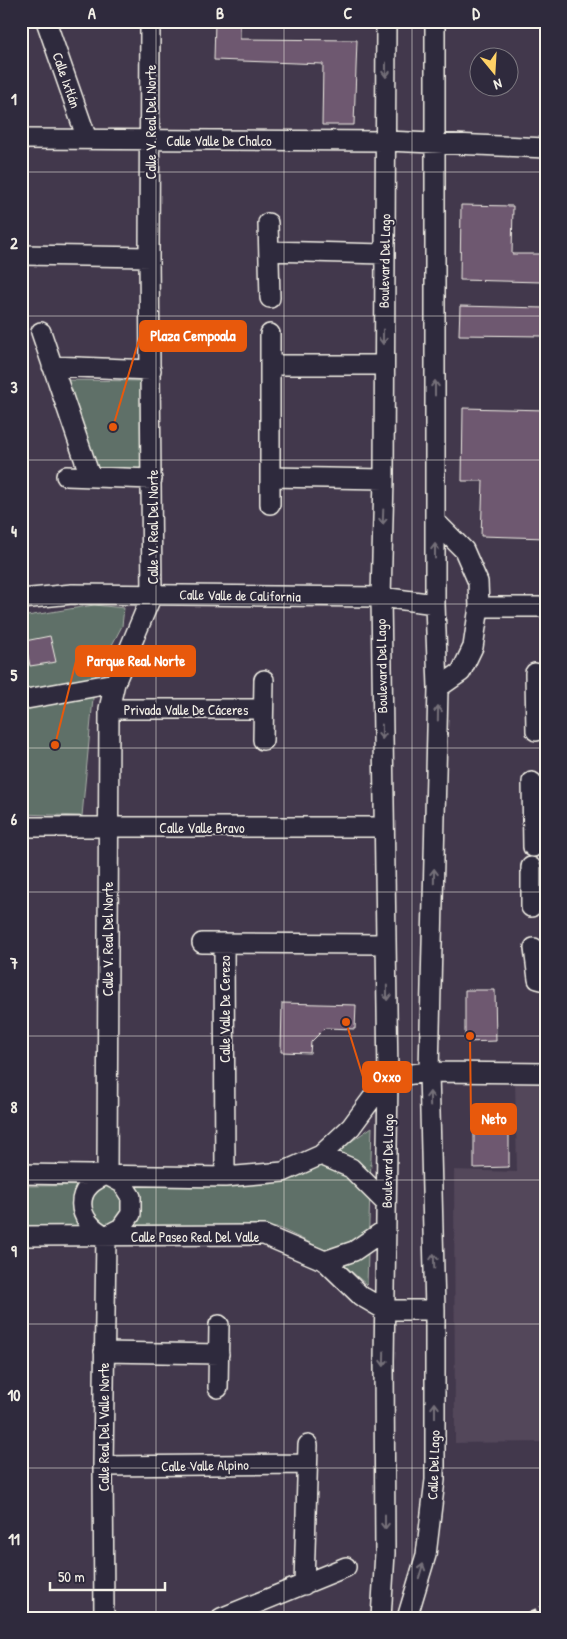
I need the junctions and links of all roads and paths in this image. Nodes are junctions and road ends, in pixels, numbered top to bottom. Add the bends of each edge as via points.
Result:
1 (46, 21) edge
2 (150, 21) edge
3 (386, 21) edge
4 (434, 21) edge
5 (21, 139) edge
6 (87, 139) junction
7 (151, 140) junction
8 (386, 142) junction
9 (434, 145) junction
10 (546, 148) edge
11 (268, 222) dead end
12 (269, 251) junction
13 (384, 254) junction
14 (21, 255) edge
15 (149, 257) junction
16 (270, 298) dead end
17 (41, 332) dead end
18 (270, 334) dead end
19 (270, 365) junction
20 (383, 365) junction
21 (52, 366) junction
22 (151, 370) junction
23 (66, 476) dead end
24 (90, 476) junction
25 (270, 477) junction
26 (152, 479) junction
27 (384, 479) junction
28 (270, 504) dead end
29 (435, 521) junction
30 (152, 595) junction
31 (381, 597) junction
32 (21, 599) edge
33 (435, 604) junction
34 (479, 607) junction
35 (546, 607) edge
36 (535, 673) dead end
37 (264, 680) dead end
38 (115, 683) junction
39 (438, 688) junction
40 (21, 700) edge
41 (109, 709) junction
42 (262, 709) junction
43 (539, 720) edge
44 (264, 740) dead end
45 (532, 782) dead end
46 (539, 802) edge
47 (107, 826) junction
48 (21, 827) edge
49 (383, 827) junction
50 (533, 847) dead end
51 (531, 867) dead end
52 (536, 896) edge
53 (202, 943) dead end
54 (224, 943) junction
55 (386, 944) junction
56 (534, 948) dead end
57 (542, 980) edge
58 (429, 1072) junction
59 (546, 1073) edge
60 (388, 1077) junction
61 (321, 1155) junction
62 (21, 1174) edge
63 (107, 1175) junction
64 (225, 1177) junction
65 (386, 1203) junction
66 (386, 1229) junction
67 (21, 1236) edge
68 (106, 1236) junction
69 (325, 1261) junction
70 (385, 1310) junction
71 (435, 1310) junction
72 (220, 1325) dead end
73 (104, 1352) junction
74 (218, 1354) junction
75 (218, 1388) dead end
76 (308, 1445) dead end
77 (308, 1464) junction
78 (102, 1466) junction
79 (346, 1568) dead end
80 (304, 1585) junction
81 (383, 1617) edge
82 (104, 1618) edge
83 (221, 1618) edge
84 (407, 1618) edge

1 - 6 street, Calle Ixtlán
2 - 7 street, Calle V. Real Del Norte
3 -> 8 street, Boulevard Del Lago
4 - 9 street
5 - 6 street, Calle Valle De Chalco
6 - 7 street, Calle Valle De Chalco
7 - 8 street, Calle Valle De Chalco
7 - 15 street, Calle V. Real Del Norte
8 - 9 street, Calle Valle De Chalco
8 - 13 street, Boulevard Del Lago
9 - 10 street, Calle Valle De Chalco
29 -> 9 street
11 - 12 street
12 - 13 street
12 - 16 street
13 -> 20 street, Boulevard Del Lago
14 - 15 street
15 - 22 street, Calle V. Real Del Norte
17 - 21 street
18 - 19 street
19 - 20 street
19 - 25 street
20 - 27 street, Boulevard Del Lago
21 - 22 street
21 - 24 street
22 - 26 street, Calle V. Real Del Norte
23 - 24 street
24 - 26 street
25 - 27 street
25 - 28 street
26 - 30 street, Calle V. Real Del Norte
27 -> 31 street, Boulevard Del Lago
33 -> 29 street
29 - 34 street via 464,550 478,582
30 - 31 street, Calle Valle de California
30 - 32 street, Calle Valle de California
30 - 38 street, Calle V. Real Del Norte
31 - 33 street, Calle Valle de California
31 -> 49 street, Boulevard Del Lago
33 - 39 street
34 - 35 street
34 - 39 street via 472,648 461,672
36 - 43 street
37 - 42 street, Privada Valle De Cáceres
38 - 40 street
38 - 41 street, Calle V. Real Del Norte
58 -> 39 street
41 - 42 street, Privada Valle De Cáceres
41 - 47 street, Calle V. Real Del Norte
42 - 44 street, Privada Valle De Cáceres
45 - 46 street
46 - 50 street
47 - 48 street, Calle Valle Bravo
47 - 49 street, Calle Valle Bravo
47 - 63 street, Calle V. Real Del Norte
49 - 55 street, Boulevard Del Lago
51 - 52 street
53 - 54 street
54 - 55 street, Calle Valle De Cerezo
54 - 64 street, Calle Valle De Cerezo
55 -> 60 street, Boulevard Del Lago
56 - 57 street
58 - 59 street
58 - 60 street
71 -> 58 street
60 - 61 street via 351,1127
60 - 65 street, Boulevard Del Lago
61 - 64 street via 283,1172
61 - 65 street via 351,1168
62 - 63 street
63 - 64 street
63 - 68 street via 87,1187 82,1198 82,1210 90,1226
63 - 68 street via 122,1182 131,1197 131,1206 121,1228
65 - 66 street, Boulevard Del Lago
66 - 69 street via 354,1251
66 - 70 street, Boulevard Del Lago
67 - 68 street, Calle Paseo Real Del Valle
68 - 69 street, Calle Paseo Real Del Valle via 264,1235
68 - 73 street, Calle Real Del Valle Norte
69 - 70 street, Calle Paseo Real Del Valle via 361,1296
70 - 71 street
70 -> 81 street
84 -> 71 street, Calle Del Lago via 426,1555 435,1480
72 - 74 street
73 - 74 street
73 - 78 street, Calle Real Del Valle Norte
74 - 75 street
76 - 77 street
77 - 78 street, Calle Valle Alpino
77 - 80 street
78 - 82 street, Calle Real Del Valle Norte
79 - 80 street
80 - 83 street

